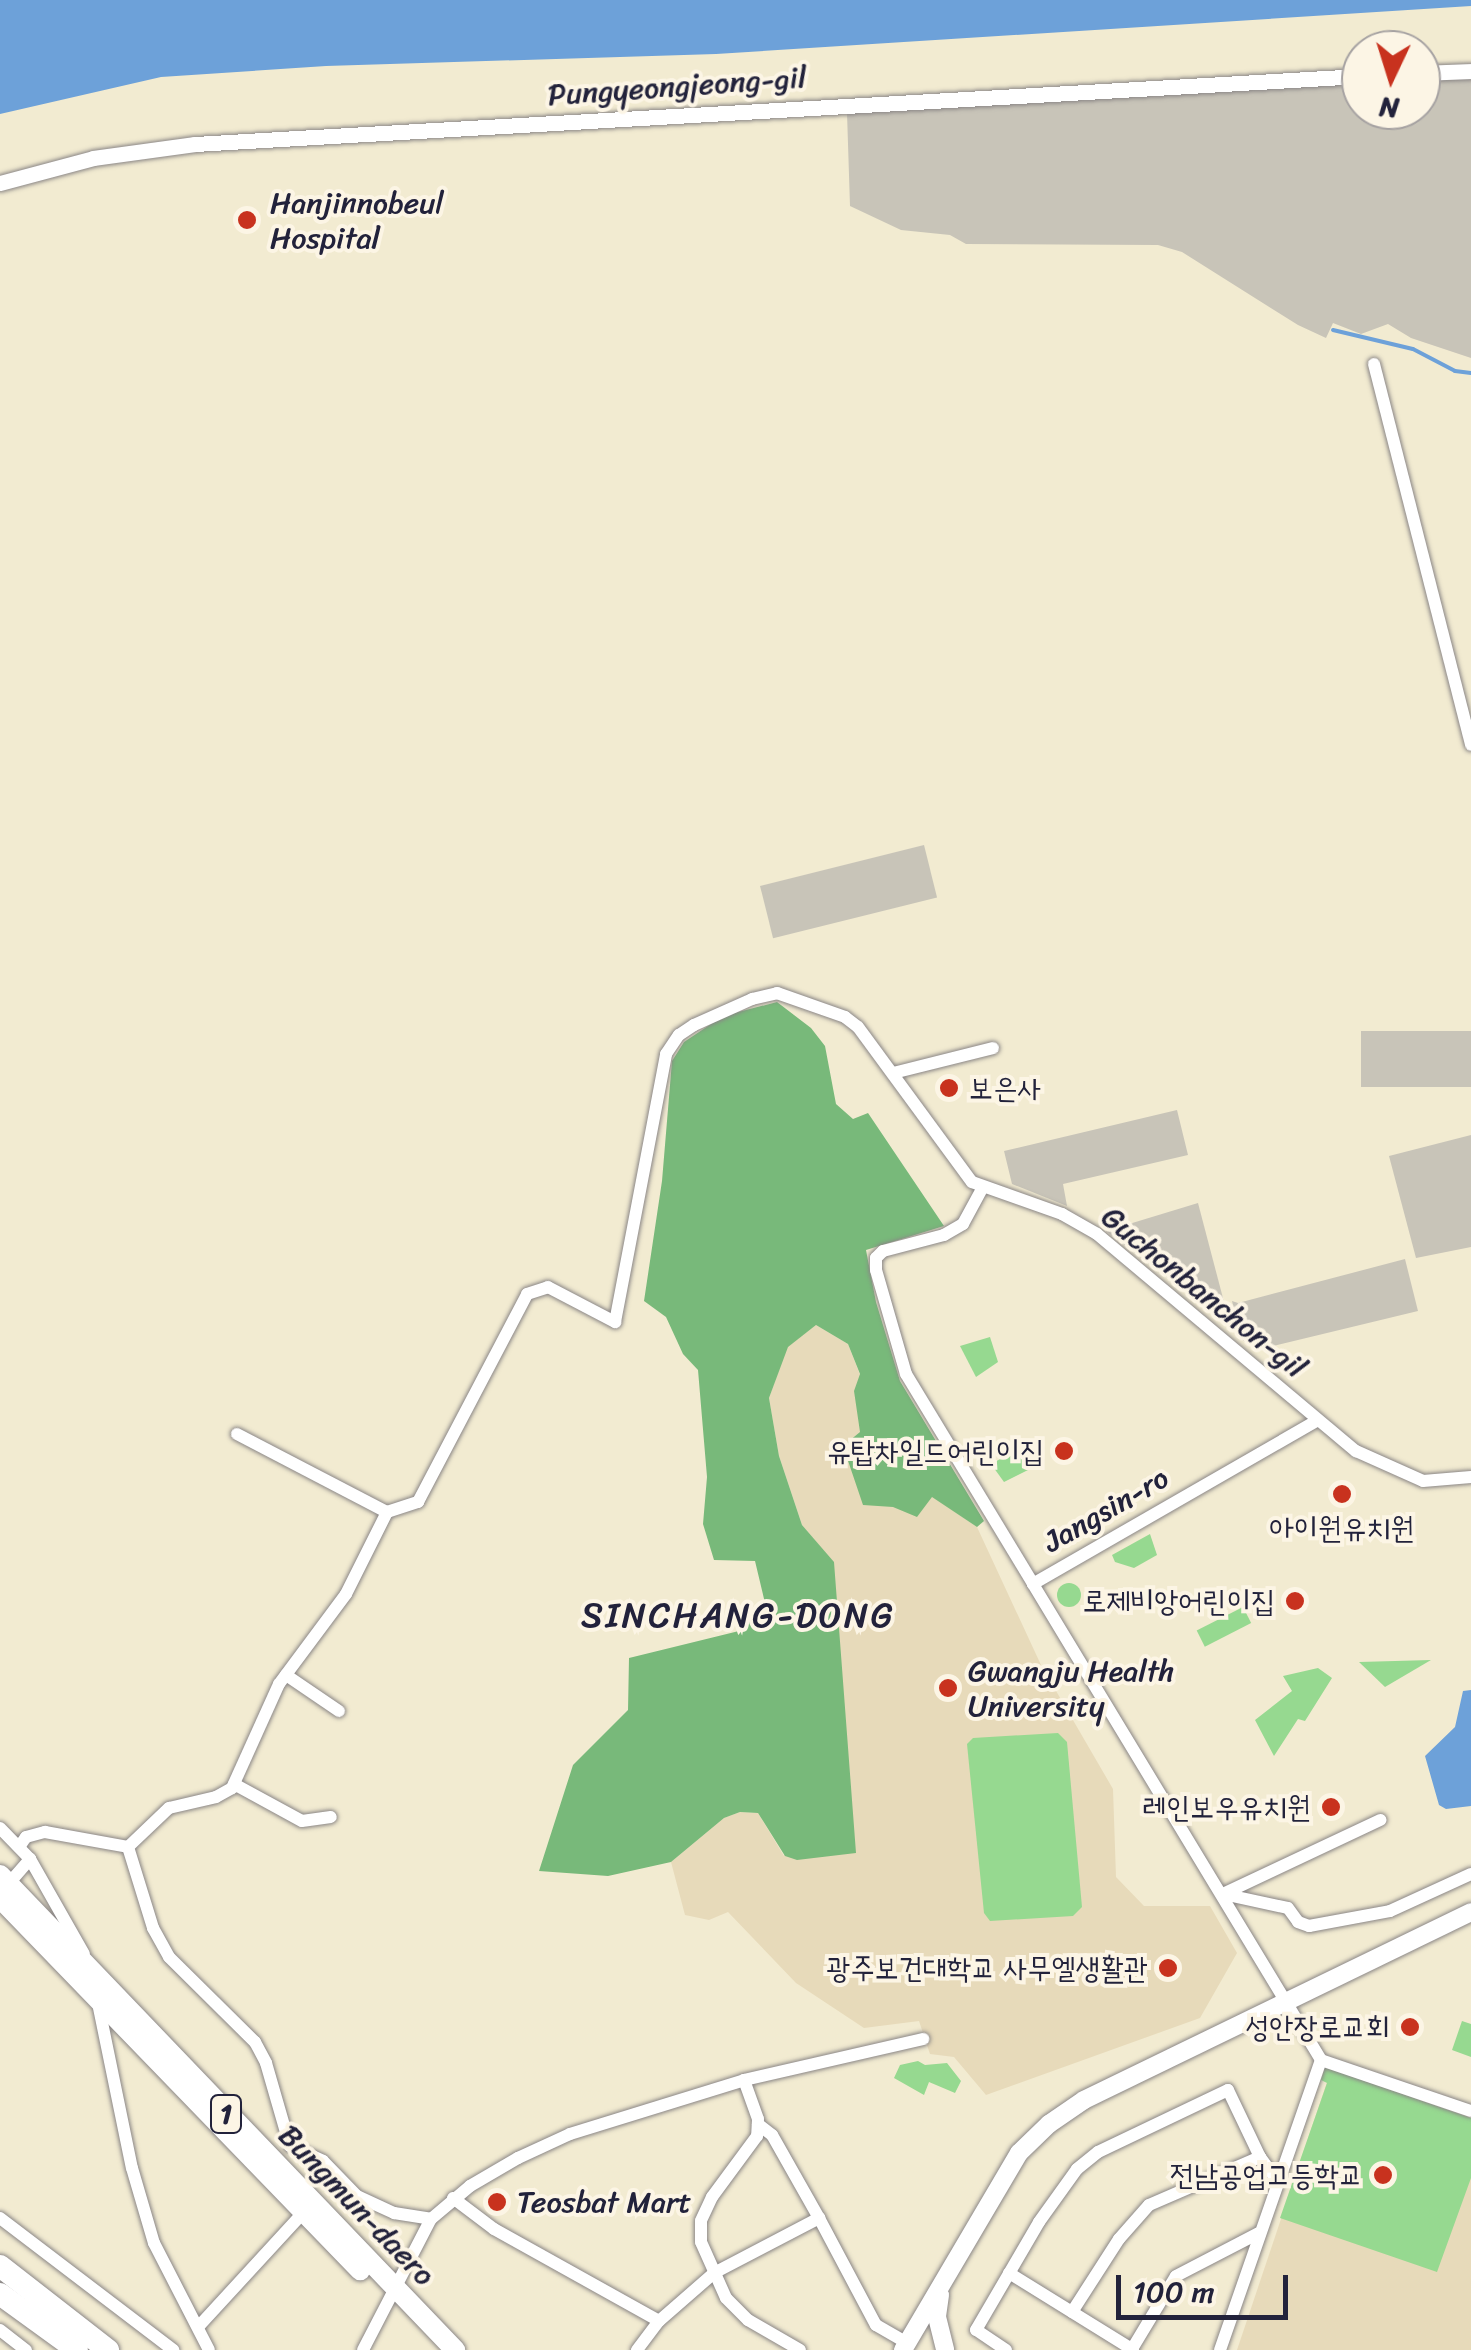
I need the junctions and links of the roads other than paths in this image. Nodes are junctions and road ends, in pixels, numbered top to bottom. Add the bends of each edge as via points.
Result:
1 (1471, 70) edge
2 (1441, 72) edge
3 (1341, 77) edge
4 (0, 183) edge
5 (1374, 364) dead end
6 (1471, 745) edge
7 (992, 1048) dead end
8 (893, 1073) junction
9 (983, 1187) junction
10 (1318, 1420) junction
11 (237, 1434) dead end
12 (1471, 1478) edge
13 (387, 1512) junction
14 (1034, 1584) junction
15 (286, 1675) junction
16 (339, 1710) dead end
17 (234, 1784) junction
18 (331, 1817) dead end
19 (1380, 1820) dead end
20 (0, 1828) edge
21 (128, 1846) junction
22 (18, 1847) junction
23 (30, 1858) junction
24 (1471, 1874) edge
25 (2, 1888) edge
26 (1224, 1894) junction
27 (1471, 1912) edge
28 (97, 1978) junction
29 (1289, 2000) junction
30 (97, 2001) junction
31 (923, 2038) dead end
32 (1321, 2060) junction
33 (744, 2080) junction
34 (1471, 2111) edge
35 (758, 2124) junction
36 (1260, 2157) junction
37 (1278, 2182) junction
38 (454, 2198) junction
39 (304, 2212) junction
40 (0, 2218) edge
41 (820, 2218) junction
42 (431, 2219) junction
43 (1259, 2233) junction
44 (0, 2266) edge
45 (714, 2273) junction
46 (1010, 2273) junction
47 (941, 2284) junction
48 (0, 2294) edge
49 (392, 2295) junction
50 (0, 2303) edge
51 (1072, 2312) junction
52 (33, 2315) junction
53 (660, 2321) junction
54 (199, 2326) junction
55 (0, 2330) edge
56 (909, 2348) edge
57 (26, 2350) edge
58 (77, 2350) edge
59 (108, 2350) edge
60 (173, 2350) edge
61 (209, 2350) edge
62 (363, 2350) edge
63 (437, 2350) edge
64 (455, 2350) edge
65 (637, 2350) edge
66 (800, 2350) edge
67 (945, 2350) edge
68 (1006, 2350) edge
69 (1133, 2350) edge
70 (1220, 2350) edge

1 - 2 street
3 - 4 street, Pungyeongjeong-gil via 195,144 93,158
5 - 6 street
7 - 8 street
8 - 9 street, Guchonbanchon-gil via 964,1174
8 - 13 street, Guchonbanchon-gil via 845,1018 777,993 722,1009 679,1035 666,1054 616,1322 548,1287 528,1294 418,1502
9 - 10 street, Guchonbanchon-gil via 1062,1214 1097,1234
9 - 14 street via 964,1224 883,1252 876,1270 906,1374
10 - 12 street, Guchonbanchon-gil via 1365,1457 1399,1473 1424,1480
10 - 14 street, Jangsin-ro
11 - 13 street
13 - 15 street via 346,1594
14 - 26 street, Jangsin-ro
15 - 16 street
15 - 17 street
17 - 18 street via 302,1821
17 - 21 street via 226,1794 169,1808
19 - 26 street
20 - 22 street
21 - 22 street via 44,1832
21 - 42 street via 169,1958 255,2042 290,2146 323,2161 357,2196 394,2213
22 - 23 street
23 - 25 street
23 - 28 street
24 - 26 street via 1390,1911 1309,1926 1288,1908
25 - 28 main road, Bungmun-daero / 1
25 - 30 main road, Bungmun-daero / 1
26 - 29 street, Jangsin-ro
27 - 29 main road
28 - 49 main road, Bungmun-daero / 1
29 - 32 street, Jangsin-ro
29 - 47 main road via 1084,2100 1049,2124 1018,2153
30 - 39 main road, Bungmun-daero / 1
30 - 54 street via 154,2242
31 - 33 street
32 - 34 street
32 - 37 street
33 - 35 street
33 - 38 street via 543,2144
35 - 41 street via 772,2135
35 - 45 street via 757,2136 701,2221 700,2242
36 - 37 street
36 - 46 street via 1228,2090 1098,2152 1078,2169
36 - 51 street via 1149,2206
37 - 43 street
38 - 42 street
38 - 53 street via 494,2229
39 - 49 main road, Bungmun-daero / 1
39 - 54 street
40 - 60 street
41 - 45 street
41 - 56 street via 876,2325
42 - 49 street
43 - 69 street via 1176,2276
43 - 70 street
44 - 59 highway
45 - 53 street
45 - 66 street via 748,2320
46 - 51 street
46 - 68 street via 976,2330
47 - 56 main road
47 - 67 main road via 937,2317
48 - 52 highway
49 - 62 street
49 - 63 main road, Bungmun-daero / 1
49 - 64 main road, Bungmun-daero / 1
50 - 52 highway
51 - 69 street
52 - 58 highway
53 - 65 street
54 - 61 street
55 - 57 street

